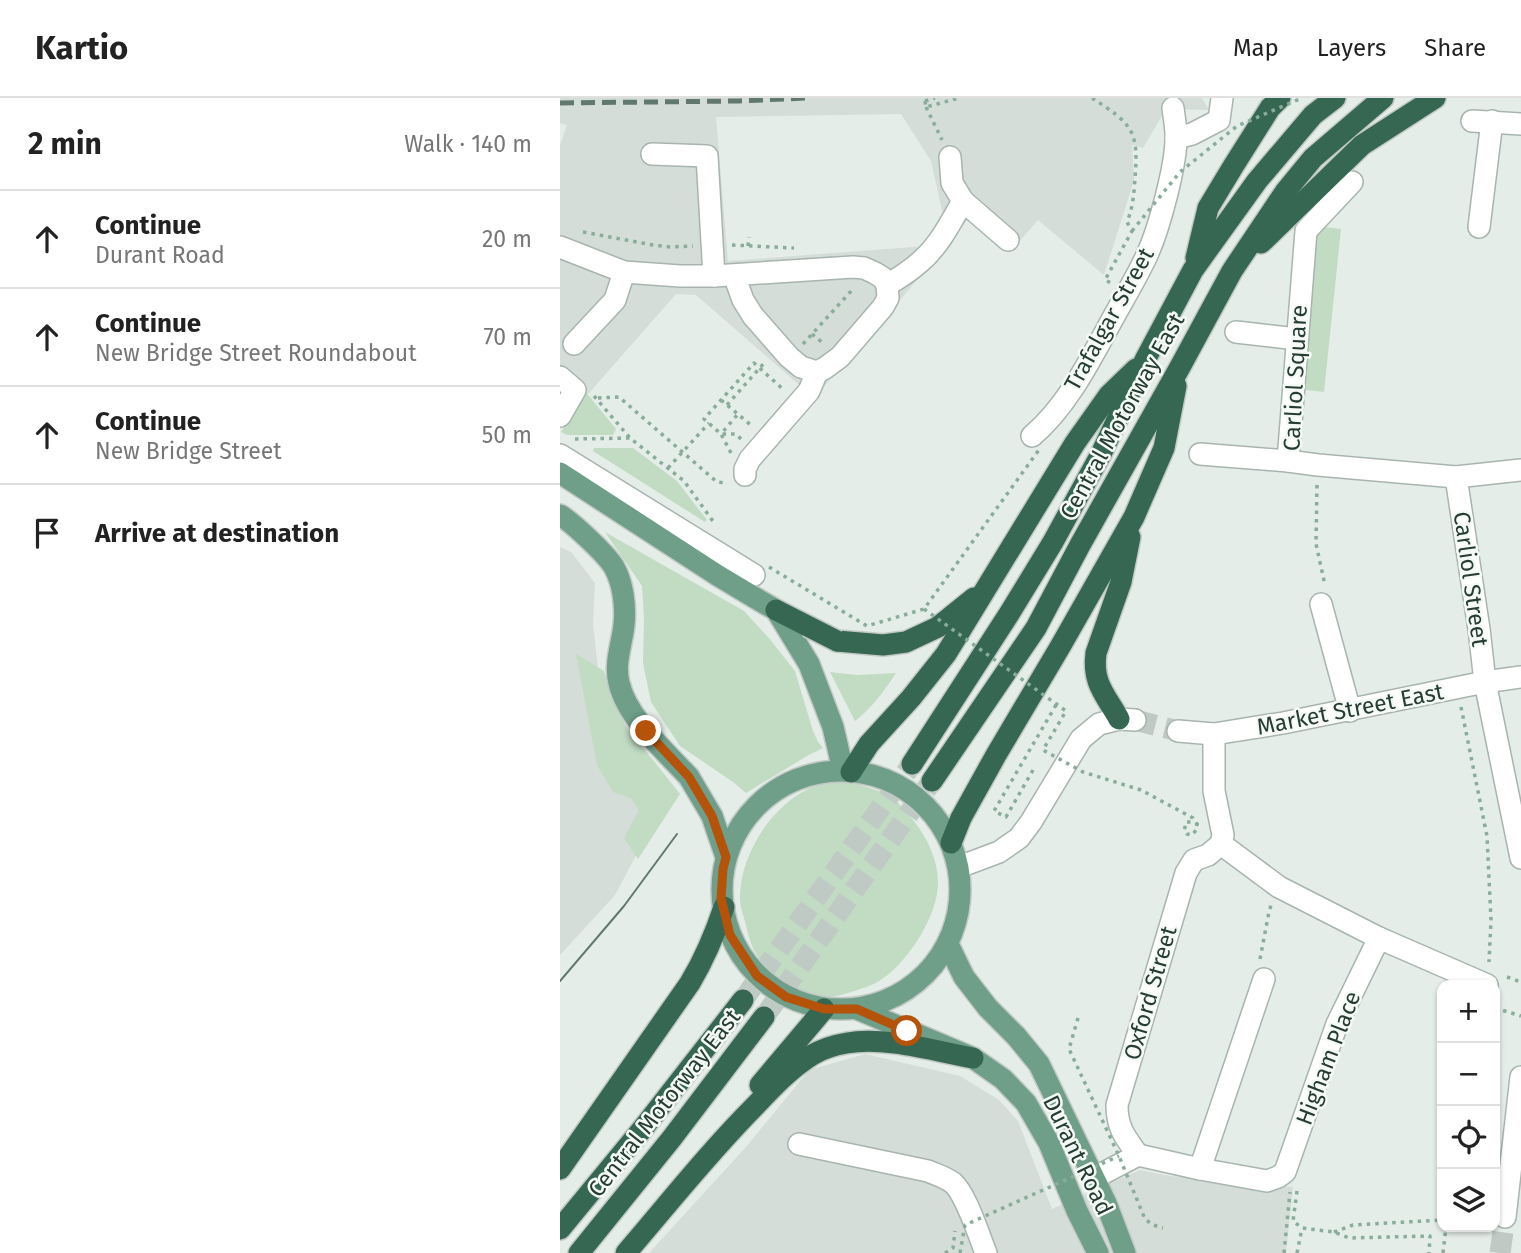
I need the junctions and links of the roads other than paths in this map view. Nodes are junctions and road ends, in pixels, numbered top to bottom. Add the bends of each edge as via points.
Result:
1 (1222, 98) edge
2 (1335, 98) edge
3 (1383, 98) edge
4 (1435, 98) edge
5 (1275, 103) edge
6 (1174, 108) dead end
7 (1521, 124) edge
8 (1176, 138) junction
9 (652, 154) dead end
10 (950, 157) road end
11 (1352, 182) dead end
12 (963, 201) junction
13 (1479, 227) dead end
14 (1007, 240) dead end
15 (560, 247) edge
16 (1194, 270) junction
17 (1232, 271) junction
18 (624, 272) junction
19 (724, 275) junction
20 (887, 285) junction
21 (1236, 332) dead end
22 (1297, 339) junction
23 (574, 344) dead end
24 (1144, 360) junction
25 (1180, 367) junction
26 (817, 372) junction
27 (560, 377) edge
28 (560, 416) edge
29 (1037, 442) road end
30 (561, 447) edge
31 (1200, 454) dead end
32 (1288, 461) junction
33 (1521, 470) edge
34 (560, 473) edge
35 (738, 477) road end
36 (1456, 477) junction
37 (560, 515) edge
38 (1134, 517) junction
39 (762, 571) road end
40 (986, 588) junction
41 (1321, 604) road end
42 (767, 605) junction
43 (1521, 677) edge
44 (1485, 682) junction
45 (1350, 710) junction
46 (1127, 719) joint
47 (1178, 731) tunnel mouth
48 (1214, 734) junction
49 (912, 764) tunnel mouth
50 (847, 771) junction
51 (932, 781) tunnel mouth
52 (951, 843) junction
53 (1221, 844) junction
54 (726, 857) junction
55 (1521, 858) edge
56 (959, 867) junction
57 (724, 907) junction
58 (1379, 938) junction
59 (948, 944) junction
60 (1488, 978) edge
61 (1264, 979) road end
62 (743, 1000) tunnel mouth
63 (824, 1009) junction
64 (857, 1009) junction
65 (764, 1017) tunnel mouth
66 (973, 1058) junction
67 (1521, 1077) edge
68 (733, 1128) junction
69 (799, 1144) dead end
70 (1128, 1156) junction
71 (560, 1169) edge
72 (1200, 1169) junction
73 (1094, 1178) junction
74 (1505, 1217) tunnel mouth
75 (560, 1229) edge
76 (579, 1253) edge
77 (626, 1253) edge
78 (986, 1253) edge
79 (1098, 1253) edge
80 (1125, 1253) edge

1 - 8 street via 1219,120
2 - 16 highway, Central Motorway East via 1313,115 1257,181
3 - 17 highway, Central Motorway East via 1313,158 1284,192
4 - 17 highway via 1362,145
5 - 16 highway via 1208,208
6 - 8 street, Trafalgar Street
7 - 13 street via 1482,121
8 - 29 street, Trafalgar Street via 1148,254
9 - 19 street via 707,156
10 - 12 street via 952,183
11 - 22 street, Carliol Square via 1306,231
12 - 14 street
12 - 20 street via 927,256
15 - 18 street
16 - 24 highway, Central Motorway East
17 - 25 highway, Central Motorway East
18 - 19 street
18 - 23 street via 615,300
19 - 20 street via 853,267 876,273
19 - 26 street via 785,353 801,367
20 - 26 street via 888,298 879,312 840,357
21 - 22 street
22 - 32 street, Carliol Square
24 - 40 highway via 1109,395 1074,443
24 - 49 highway, Central Motorway East via 1101,454 1053,542
25 - 38 highway via 1164,448
25 - 51 highway, Central Motorway East via 1036,628
26 - 35 street via 809,391
27 - 28 street via 575,390
30 - 39 street
31 - 32 street
32 - 36 street, Carliol Square
33 - 36 street, Carliol Square
34 - 42 main road
36 - 44 street, Carliol Street
37 - 54 main road, bridge via 613,566 623,593 625,623 617,663 627,704 689,777 712,816
38 - 46 highway via 1121,582 1094,665 1100,688
38 - 52 highway via 996,755
40 - 42 highway, bridge via 938,628 906,642 883,645 837,641
40 - 50 highway via 946,654
41 - 45 street
42 - 50 main road, bridge via 808,664
43 - 44 street, Market Street East
44 - 45 street, Market Street East
44 - 55 street, Carliol Street
45 - 48 street, Market Street East
46 - 56 street via 1099,724 1081,739 1019,838 999,852
47 - 48 street, Market Street East
48 - 53 street via 1214,791
50 - 52 main road via 877,776 912,794 941,824
50 - 54 main road via 803,777 778,789 749,813
52 - 56 main road
53 - 58 street via 1279,887
53 - 70 street, Oxford Street via 1195,860 1186,873 1144,995 1117,1105
54 - 57 main road
56 - 59 main road via 961,895
57 - 63 main road via 730,935 757,976 786,997
57 - 71 highway via 690,983
58 - 60 street
58 - 72 street, Higham Place via 1337,1024 1285,1180
59 - 64 main road via 920,980 885,1002
59 - 73 main road, Durant Road via 982,1001 1039,1065
61 - 72 street
62 - 75 highway, Central Motorway East
63 - 64 main road
63 - 68 highway via 760,1085
64 - 66 main road, Durant Road
65 - 76 highway, Central Motorway East
66 - 68 highway via 864,1041 832,1046 796,1067
66 - 79 main road, Durant Road via 1026,1103
67 - 74 street
68 - 77 highway
69 - 78 street via 943,1177 961,1195
70 - 72 street
70 - 73 street
73 - 80 main road, Durant Road

